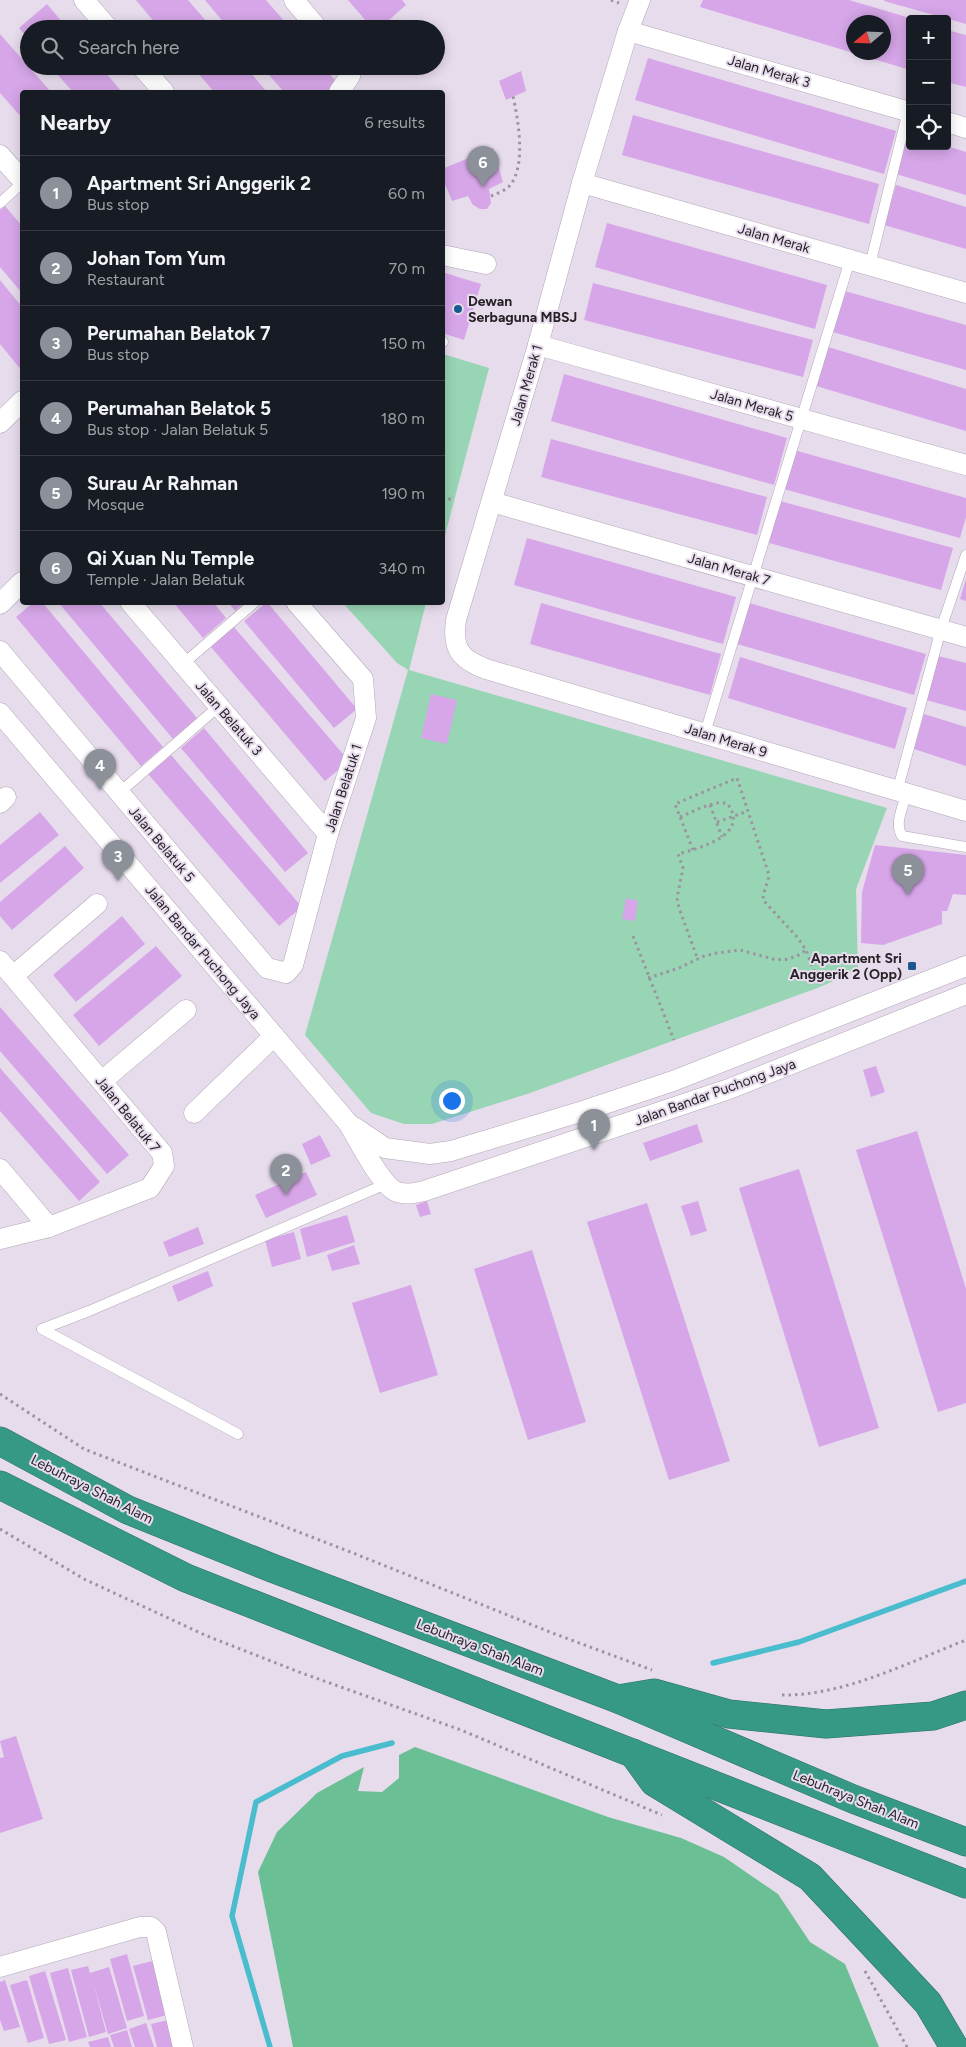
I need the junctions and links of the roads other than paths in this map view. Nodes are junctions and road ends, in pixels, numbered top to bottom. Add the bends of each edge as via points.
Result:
1 (84, 0) edge
2 (294, 0) edge
3 (640, 0) edge
4 (101, 20) edge
5 (311, 20) edge
6 (628, 31) junction
7 (149, 75) edge
8 (350, 75) edge
9 (162, 90) edge
10 (340, 90) edge
11 (906, 110) edge
12 (906, 123) edge
13 (951, 123) edge
14 (966, 128) edge
15 (0, 155) edge
16 (20, 180) edge
17 (582, 183) junction
18 (20, 184) edge
19 (0, 203) edge
20 (445, 255) edge
21 (850, 260) junction
22 (486, 264) dead end
23 (870, 266) junction
24 (966, 293) edge
25 (538, 345) junction
26 (20, 402) edge
27 (2, 416) edge
28 (801, 418) junction
29 (966, 465) edge
30 (492, 502) junction
31 (966, 555) edge
32 (753, 576) junction
33 (20, 584) edge
34 (0, 604) edge
35 (133, 605) edge
36 (252, 605) edge
37 (299, 605) edge
38 (941, 629) junction
39 (966, 636) edge
40 (0, 651) edge
41 (183, 664) junction
42 (486, 669) joint
43 (219, 706) junction
44 (0, 713) edge
45 (705, 733) junction
46 (119, 793) junction
47 (902, 793) junction
48 (966, 811) edge
49 (328, 834) junction
50 (966, 847) edge
51 (97, 904) dead end
52 (0, 961) edge
53 (966, 966) edge
54 (267, 968) joint
55 (13, 976) junction
56 (966, 994) edge
57 (186, 1010) dead end
58 (274, 1036) junction
59 (102, 1081) junction
60 (194, 1113) dead end
61 (348, 1123) junction
62 (0, 1169) edge
63 (386, 1184) junction
64 (49, 1227) junction
65 (0, 1239) edge
66 (238, 1434) dead end
67 (0, 1441) edge
68 (0, 1485) edge
69 (618, 1699) junction
70 (966, 1706) edge
71 (633, 1753) junction
72 (966, 1842) edge
73 (966, 1884) edge
74 (0, 1967) edge
75 (183, 2047) edge
76 (954, 2047) edge

1 - 4 street
2 - 5 street
3 - 6 street, Jalan Merak 1
6 - 11 street, Jalan Merak 3
6 - 17 street, Jalan Merak 1
7 - 9 street
8 - 10 street
12 - 23 lane
13 - 14 street
15 - 16 street
17 - 21 street, Jalan Merak
17 - 25 street, Jalan Merak 1
18 - 19 lane
20 - 22 street
21 - 23 street, Jalan Merak
21 - 28 lane
23 - 24 street, Jalan Merak
25 - 28 street, Jalan Merak 5
25 - 30 street, Jalan Merak 1
26 - 27 street
28 - 29 street, Jalan Merak 5
28 - 32 lane
30 - 32 street, Jalan Merak 7
30 - 42 street, Jalan Merak 1 via 454,634 456,647 463,658
31 - 38 lane
32 - 38 street, Jalan Merak 7
32 - 45 lane
33 - 34 street
35 - 41 street, Jalan Belatuk 3
36 - 41 lane
37 - 49 street, Jalan Belatuk 1 via 363,680 366,718
38 - 39 street, Jalan Merak 7
38 - 47 lane
40 - 46 street, Jalan Belatuk 5
41 - 43 street, Jalan Belatuk 3
42 - 45 street, Jalan Merak 9
43 - 46 lane
43 - 49 street, Jalan Belatuk 3
44 - 58 street, Jalan Bandar Puchong Jaya
45 - 47 street, Jalan Merak 9
46 - 54 street, Jalan Belatuk 5
47 - 48 street, Jalan Merak 9
47 - 50 lane via 898,825 902,836
49 - 54 street, Jalan Belatuk 1 via 294,965 286,973
51 - 55 street
52 - 55 street, Jalan Belatuk 7
53 - 61 street, Jalan Bandar Puchong Jaya via 673,1081 450,1151 430,1154 385,1148
55 - 59 street, Jalan Belatuk 7
56 - 63 street, Jalan Bandar Puchong Jaya via 729,1089 424,1191 409,1194
57 - 59 street
58 - 60 street
58 - 61 street, Jalan Bandar Puchong Jaya
59 - 64 street, Jalan Belatuk 7 via 162,1153 164,1166 150,1188
61 - 63 street, Jalan Bandar Puchong Jaya
62 - 64 street
63 - 66 lane via 42,1329
64 - 65 street, Jalan Belatuk 7
67 - 69 highway, Lebuhraya Shah Alam via 128,1510
68 - 71 highway via 186,1578
69 - 70 highway via 654,1693 729,1714 826,1724 932,1716
69 - 72 highway, Lebuhraya Shah Alam via 844,1796
71 - 73 highway
71 - 76 highway via 654,1782 810,1877 928,2003
74 - 75 street via 140,1927 151,1927 156,1932

